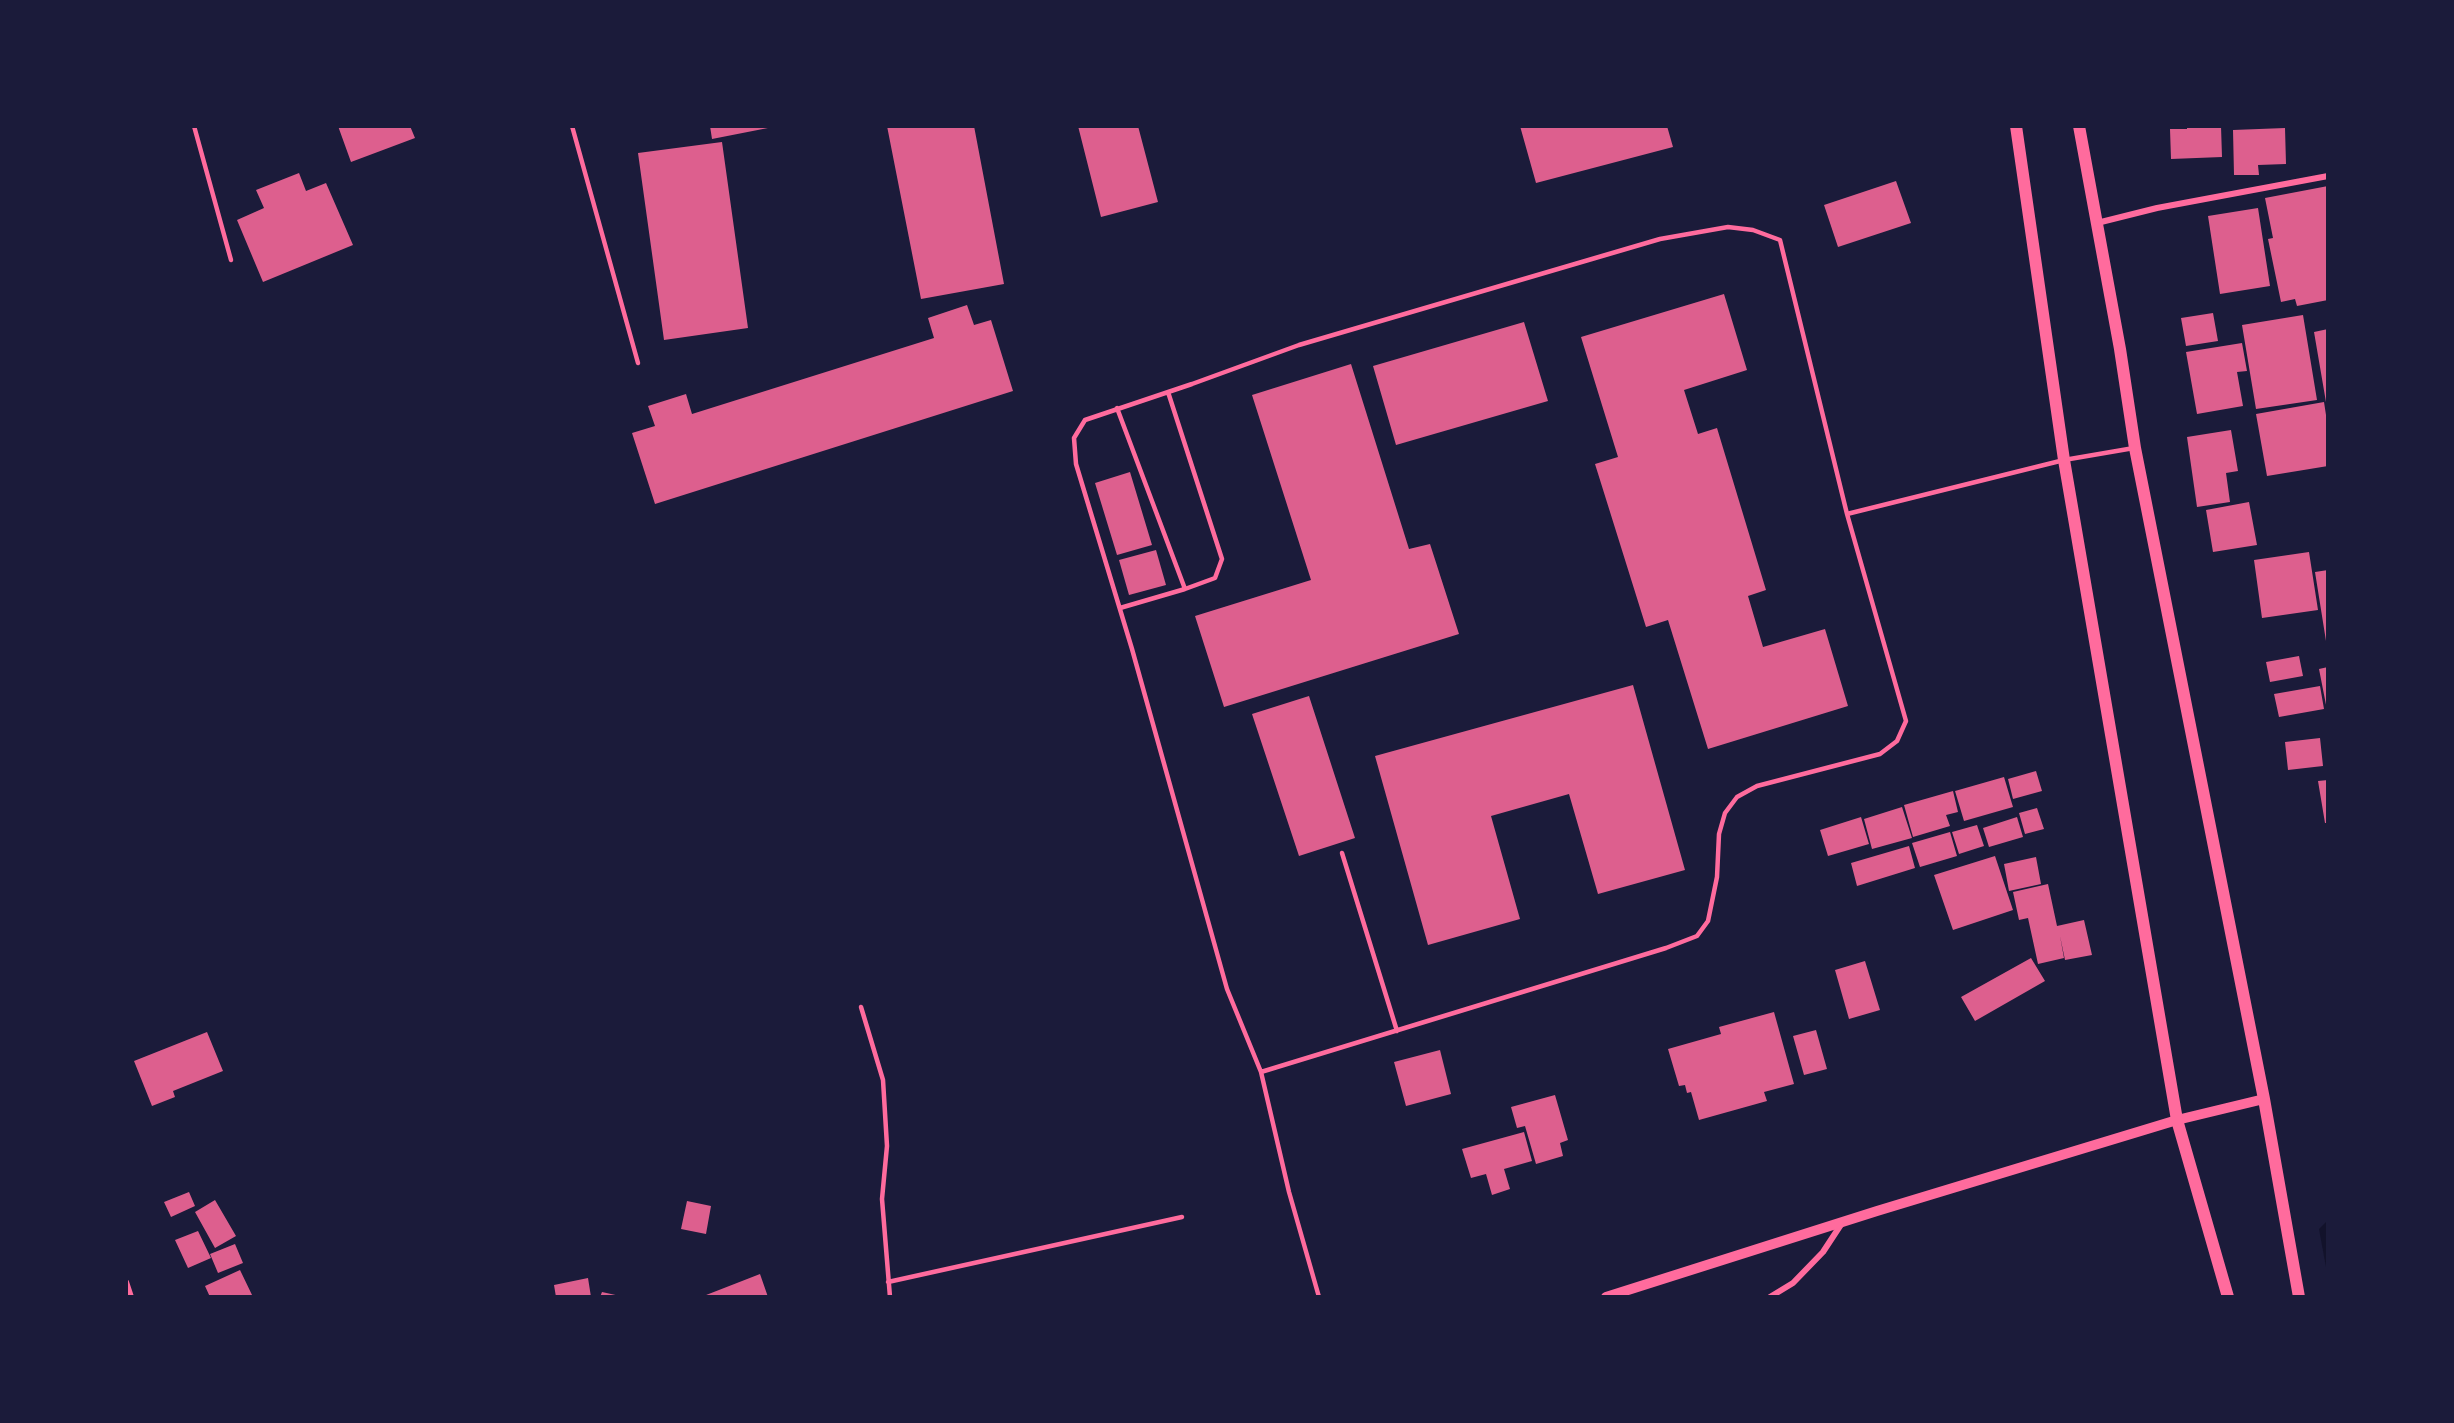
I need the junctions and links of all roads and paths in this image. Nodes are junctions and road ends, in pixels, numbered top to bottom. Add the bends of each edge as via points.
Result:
1 (194, 126) edge
2 (572, 126) edge
3 (2016, 126) edge
4 (2079, 126) edge
5 (2328, 176) edge
6 (2096, 224) junction
7 (231, 260) dead end
8 (638, 363) dead end
9 (1168, 392) junction
10 (1117, 408) junction
11 (2135, 448) junction
12 (2064, 460) junction
13 (1847, 514) junction
14 (1185, 589) junction
15 (1120, 608) junction
16 (1342, 853) dead end
17 (861, 1007) dead end
18 (1397, 1031) junction
19 (1261, 1072) junction
20 (2264, 1099) junction
21 (2177, 1120) junction
22 (1182, 1217) dead end
23 (1844, 1221) junction
24 (126, 1282) edge
25 (888, 1282) junction
26 (131, 1297) edge
27 (891, 1297) edge
28 (1319, 1297) edge
29 (1606, 1297) edge
30 (1770, 1297) edge
31 (2228, 1297) edge
32 (2299, 1297) edge

1 - 7 lane
2 - 8 lane
3 - 12 main road
4 - 6 main road
5 - 6 street via 2157,208
6 - 11 main road
9 - 10 lane
9 - 13 lane via 1299,345 1660,238 1728,227 1753,230 1780,240
9 - 14 lane via 1222,559 1215,578
10 - 14 lane
10 - 15 lane via 1085,420 1074,438 1076,464
11 - 12 lane
11 - 20 main road
12 - 13 lane
12 - 21 main road
13 - 18 lane via 1906,721 1898,741 1880,754 1756,786 1737,797 1725,813 1708,921 1697,936
14 - 15 lane
15 - 19 lane via 1227,989
16 - 18 lane
17 - 25 lane via 883,1080 887,1146 882,1199
18 - 19 lane
19 - 28 lane
20 - 21 street
20 - 32 main road
21 - 23 street
21 - 31 main road
22 - 25 lane
23 - 29 street
23 - 30 street via 1823,1252 1793,1283
24 - 26 street
25 - 27 lane

